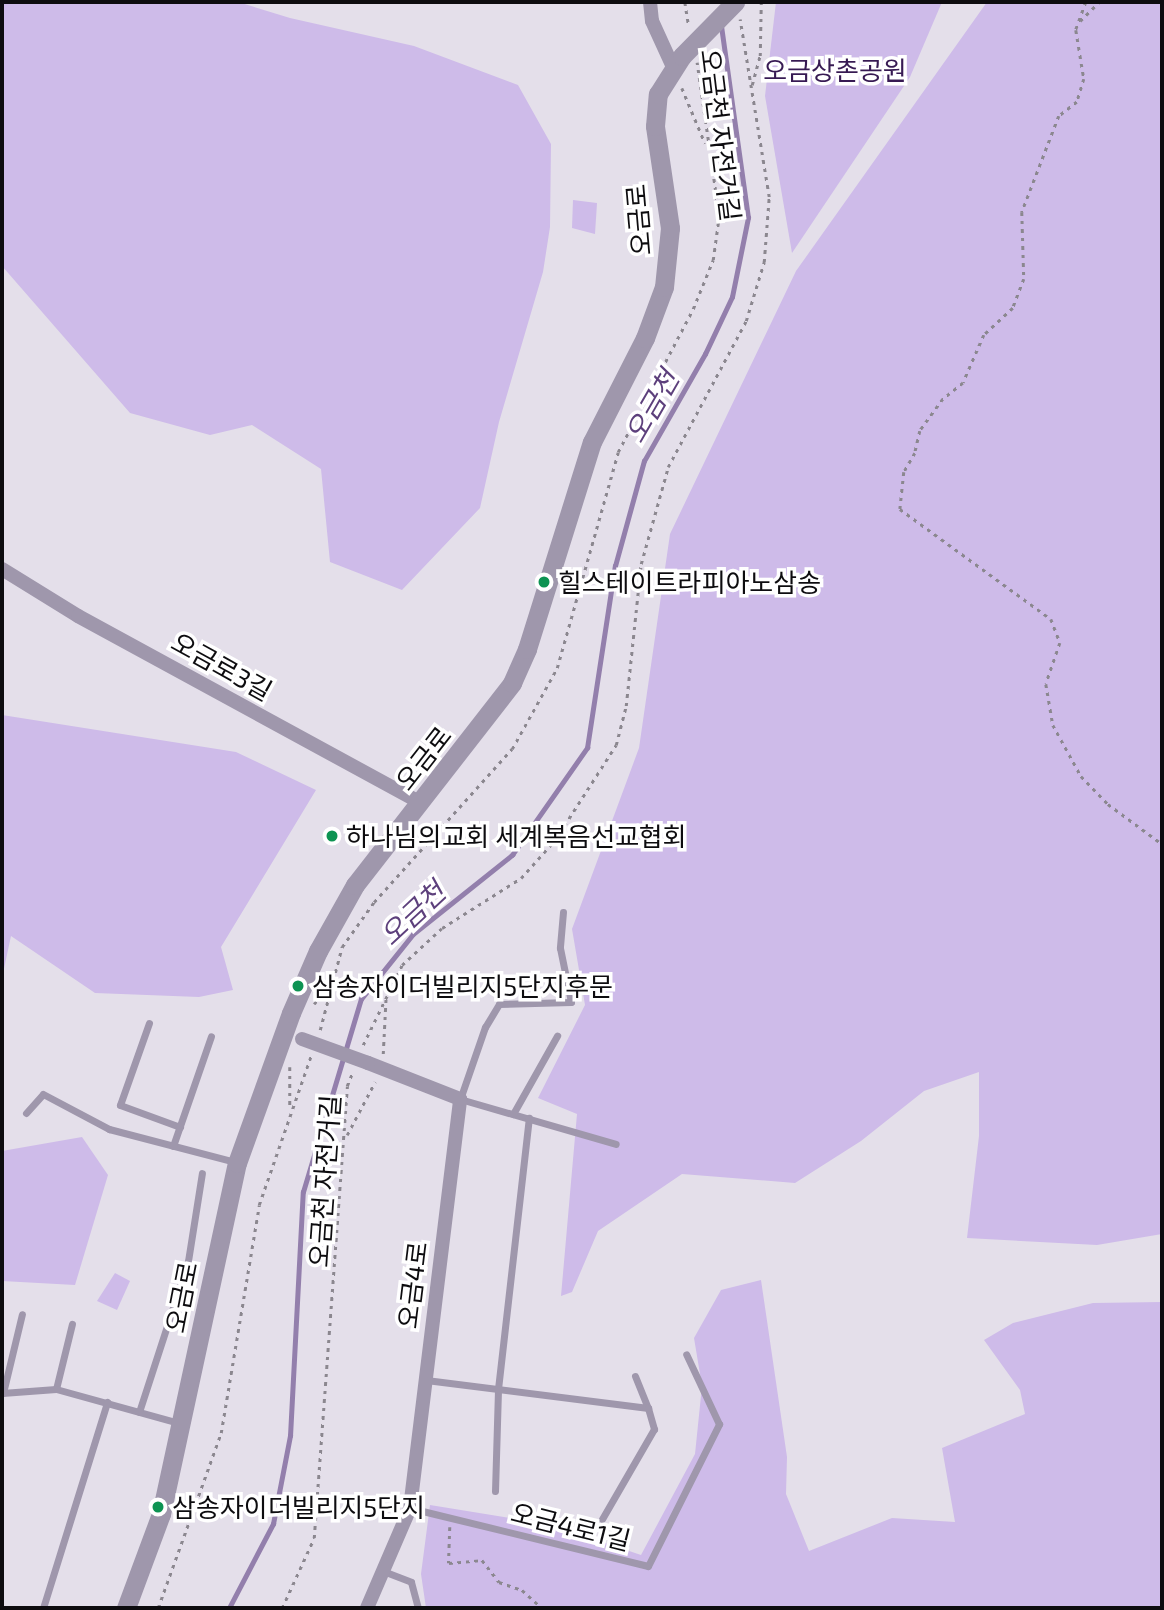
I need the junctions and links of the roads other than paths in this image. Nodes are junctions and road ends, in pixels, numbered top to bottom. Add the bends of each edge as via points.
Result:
1 (650, 2) edge
2 (737, 7) edge
3 (684, 59) junction
4 (2, 569) edge
5 (421, 803) junction
6 (563, 912) dead end
7 (149, 1023) dead end
8 (211, 1036) dead end
9 (557, 1036) dead end
10 (301, 1038) junction
11 (460, 1099) junction
12 (26, 1113) dead end
13 (513, 1114) junction
14 (529, 1118) junction
15 (180, 1127) junction
16 (616, 1144) dead end
17 (173, 1146) junction
18 (237, 1163) junction
19 (202, 1173) dead end
20 (22, 1314) dead end
21 (72, 1324) dead end
22 (686, 1353) dead end
23 (635, 1376) dead end
24 (425, 1380) junction
25 (57, 1389) junction
26 (498, 1389) junction
27 (2, 1393) edge
28 (107, 1402) junction
29 (648, 1408) junction
30 (139, 1412) junction
31 (183, 1424) junction
32 (495, 1491) dead end
33 (410, 1507) junction
34 (602, 1519) dead end
35 (383, 1571) junction
36 (43, 1608) edge
37 (126, 1608) edge
38 (367, 1608) edge
39 (418, 1608) edge

1 - 3 street via 652,21
2 - 3 street, 오금로, bridge
3 - 5 street, 오금로 via 658,94 655,126 670,228 664,287 645,338 592,442 527,649 512,682
4 - 5 street, 오금로3길 via 78,616
5 - 10 street, 오금로 via 349,895 318,951
6 - 11 lane via 561,948 571,1002 499,1004 485,1027
7 - 15 lane via 120,1105
8 - 15 lane
9 - 13 lane
10 - 11 street, bridge
10 - 18 street, 오금로
11 - 13 lane
11 - 24 street, 오금4로
12 - 17 lane via 43,1094 109,1129
13 - 14 lane
14 - 16 lane
14 - 26 lane
15 - 17 lane
17 - 18 lane
18 - 31 street, 오금로
19 - 30 lane via 188,1261
20 - 27 lane
21 - 25 lane
22 - 33 lane, 오금4로1길 via 719,1423 648,1566
23 - 29 lane
24 - 26 lane
24 - 33 street, 오금4로
25 - 27 lane
25 - 28 lane
26 - 29 lane
26 - 32 lane
28 - 30 lane
28 - 36 lane
29 - 34 lane via 654,1429
30 - 31 lane
31 - 37 street, 오금로 via 161,1514
33 - 35 street, 오금4로
35 - 38 street, 오금4로
35 - 39 lane via 411,1582

